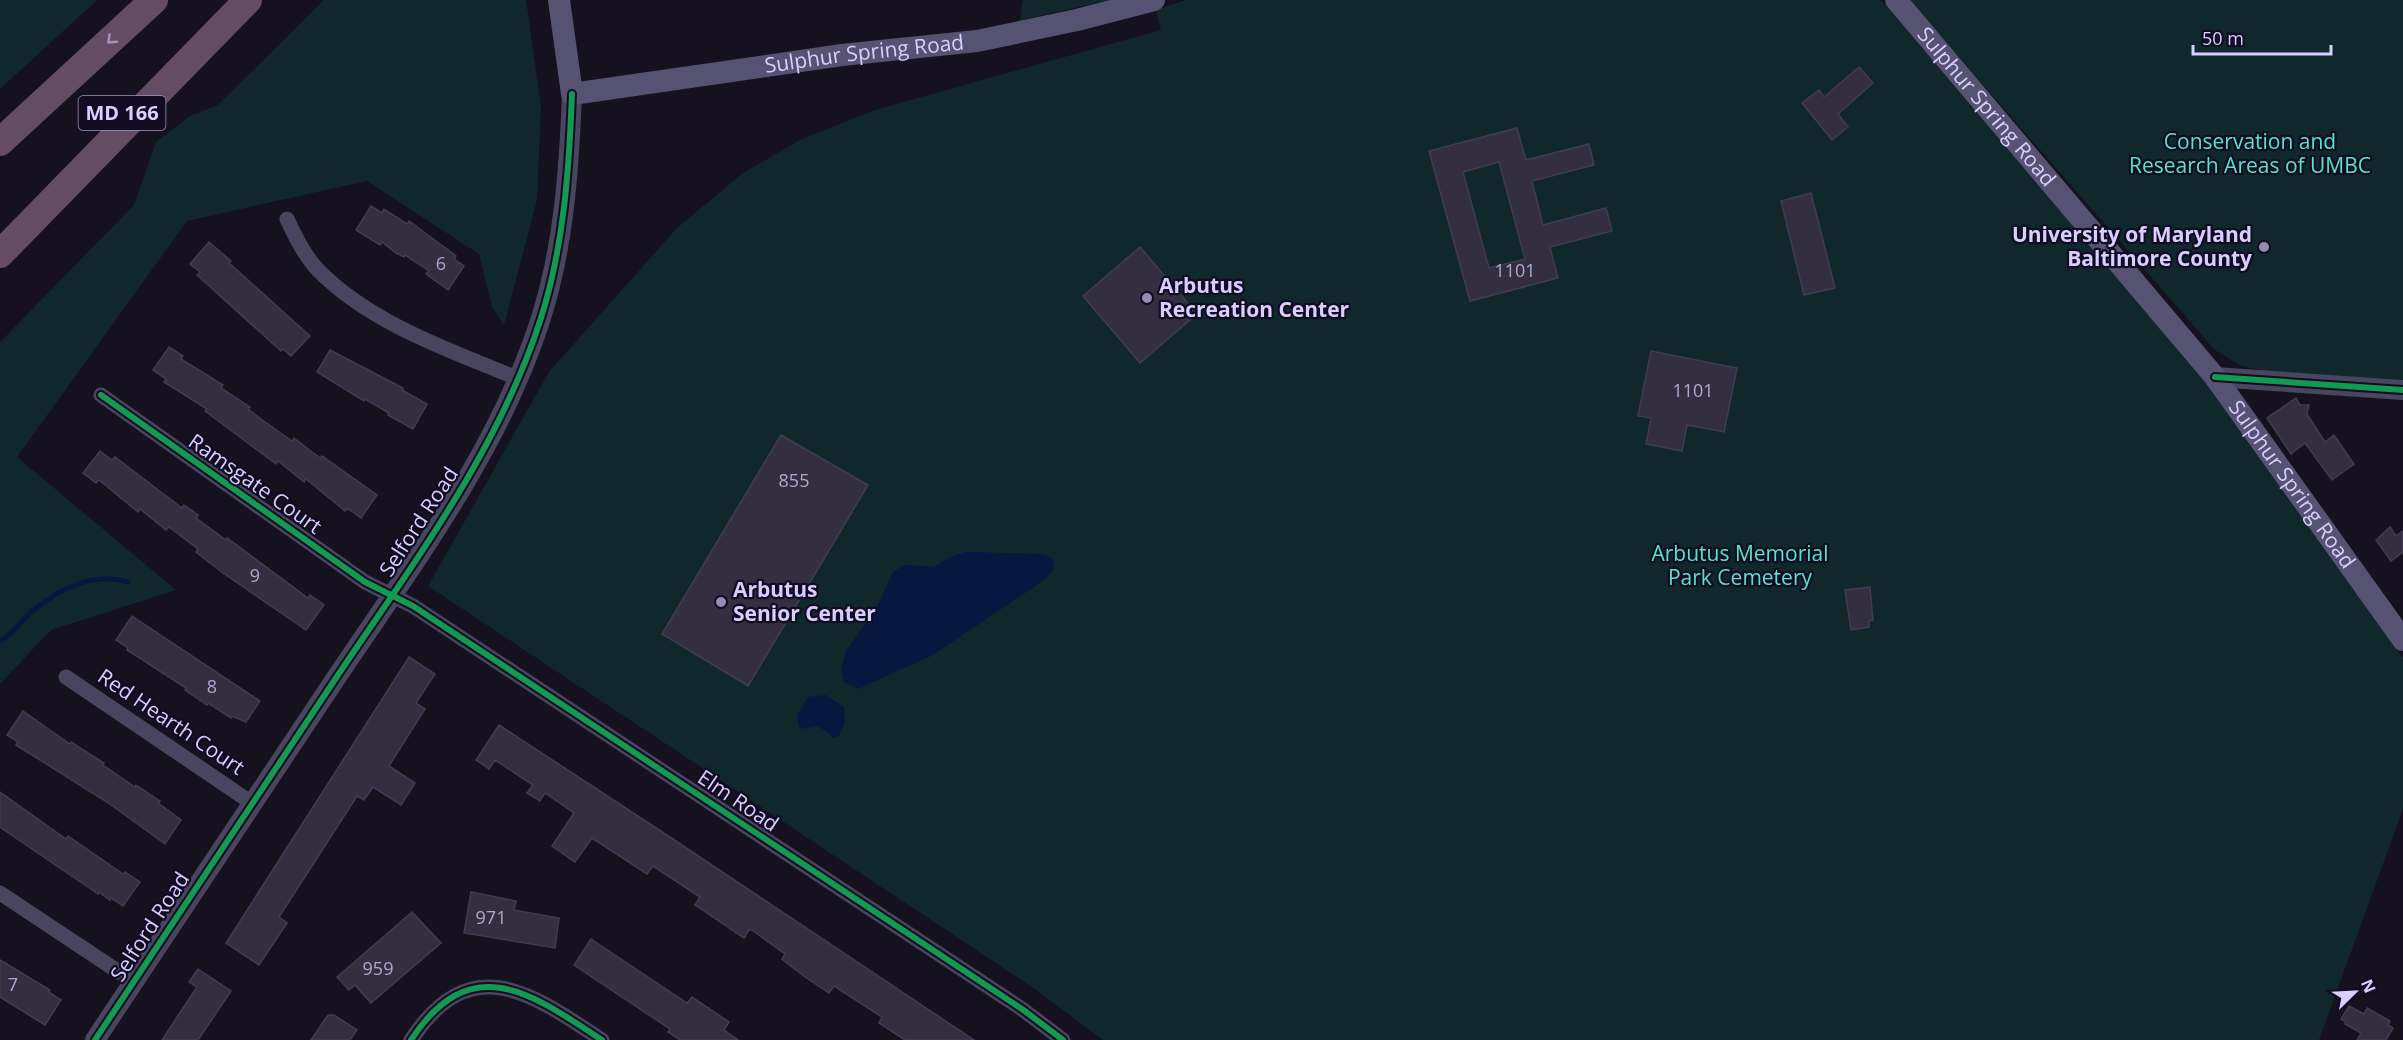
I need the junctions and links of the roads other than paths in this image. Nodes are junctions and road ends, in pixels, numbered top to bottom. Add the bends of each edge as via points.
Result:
1 (154, 0) edge
2 (246, 0) edge
3 (559, 0) edge
4 (1154, 0) edge
5 (1896, 0) edge
6 (572, 94) junction
7 (0, 142) edge
8 (287, 219) dead end
9 (0, 226) edge
10 (0, 255) edge
11 (2215, 377) junction
12 (519, 379) junction
13 (2403, 390) edge
14 (101, 395) dead end
15 (392, 595) junction
16 (2403, 640) edge
17 (66, 677) dead end
18 (252, 803) junction
19 (0, 893) edge
20 (134, 982) junction
21 (95, 1040) edge
22 (411, 1040) edge
23 (602, 1040) edge
24 (1063, 1040) edge

1 -> 7 highway, MD 166
2 - 9 highway, MD 166
2 - 10 highway
3 - 6 main road, Selford Road
4 - 6 main road, Sulphur Spring Road via 976,41
5 - 11 main road, Sulphur Spring Road
6 - 12 street, Selford Road via 564,218 540,320
8 - 12 street via 299,245 317,269 375,314
11 - 13 street
11 - 16 main road, Sulphur Spring Road
12 - 15 street, Selford Road via 470,475
14 - 15 street, Ramsgate Court via 365,582
15 - 18 street, Selford Road
15 - 24 street, Elm Road via 505,666
17 - 18 street, Red Hearth Court
18 - 20 street, Selford Road
19 - 20 street
20 - 21 street, Selford Road
22 - 23 street via 423,1021 445,1003 467,991 488,986 510,988 540,1000

